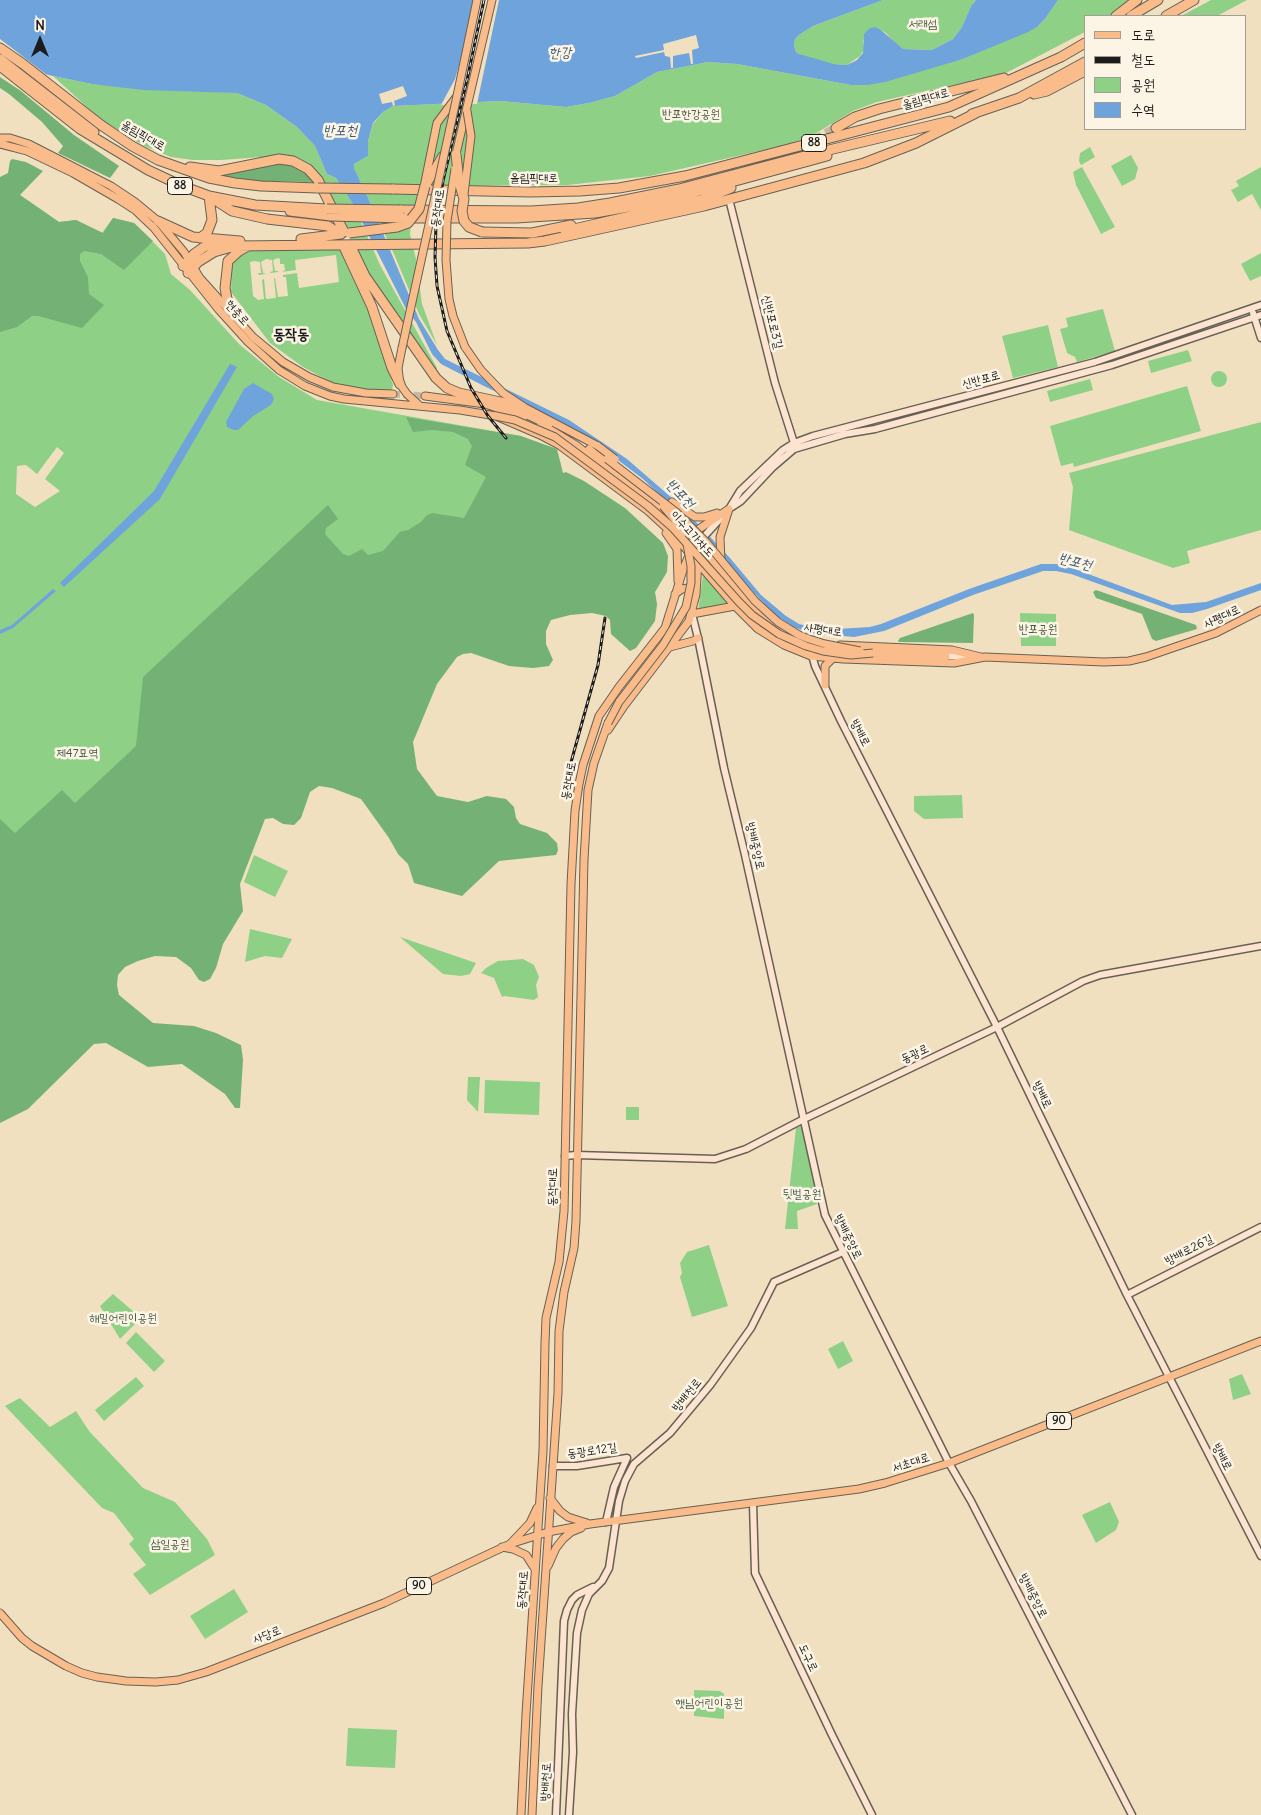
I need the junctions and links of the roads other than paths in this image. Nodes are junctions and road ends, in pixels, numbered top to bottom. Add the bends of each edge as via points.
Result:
1 (477, 0) edge
2 (492, 0) edge
3 (1137, 0) edge
4 (1158, 0) edge
5 (1194, 0) edge
6 (1117, 15) edge
7 (1133, 15) edge
8 (1168, 15) edge
9 (1084, 40) edge
10 (1084, 44) edge
11 (0, 48) edge
12 (0, 59) edge
13 (1055, 59) junction
14 (1084, 63) edge
15 (0, 66) edge
16 (1084, 71) edge
17 (1021, 75) junction
18 (457, 96) junction
19 (1020, 98) junction
20 (58, 103) junction
21 (467, 111) junction
22 (976, 113) junction
23 (836, 128) tunnel mouth
24 (0, 138) edge
25 (0, 144) edge
26 (456, 154) junction
27 (443, 156) junction
28 (158, 160) junction
29 (425, 186) junction
30 (731, 188) dead end
31 (209, 196) junction
32 (464, 199) junction
33 (729, 199) junction
34 (158, 221) junction
35 (600, 222) junction
36 (343, 232) junction
37 (200, 238) junction
38 (301, 240) junction
39 (222, 241) junction
40 (359, 241) junction
41 (415, 242) junction
42 (248, 245) junction
43 (188, 266) junction
44 (1261, 305) edge
45 (1250, 308) junction
46 (229, 310) junction
47 (1258, 316) edge
48 (1261, 338) edge
49 (400, 384) junction
50 (393, 394) tunnel mouth
51 (425, 396) tunnel mouth
52 (421, 406) junction
53 (496, 416) junction
54 (529, 418) junction
55 (548, 424) junction
56 (573, 432) junction
57 (795, 446) junction
58 (589, 449) junction
59 (607, 459) junction
60 (672, 502) junction
61 (729, 509) junction
62 (648, 512) junction
63 (692, 534) junction
64 (700, 543) junction
65 (690, 553) junction
66 (698, 563) junction
67 (723, 573) junction
68 (678, 585) junction
69 (675, 594) junction
70 (696, 594) junction
71 (735, 606) junction
72 (1261, 610) edge
73 (692, 614) junction
74 (698, 638) junction
75 (811, 641) junction
76 (851, 645) junction
77 (842, 646) junction
78 (670, 647) junction
79 (873, 653) junction
80 (811, 655) junction
81 (946, 656) joint
82 (833, 658) junction
83 (985, 658) junction
84 (843, 659) junction
85 (825, 685) junction
86 (593, 732) junction
87 (604, 737) junction
88 (1261, 946) edge
89 (997, 1027) junction
90 (804, 1119) junction
91 (576, 1155) junction
92 (565, 1156) junction
93 (1261, 1227) edge
94 (842, 1252) junction
95 (1127, 1294) junction
96 (1261, 1340) edge
97 (1169, 1376) junction
98 (949, 1463) junction
99 (553, 1466) junction
100 (550, 1497) junction
101 (540, 1500) junction
102 (753, 1503) junction
103 (617, 1520) junction
104 (606, 1522) junction
105 (590, 1524) junction
106 (548, 1532) junction
107 (538, 1535) junction
108 (510, 1544) junction
109 (502, 1547) junction
110 (1261, 1556) edge
111 (536, 1572) junction
112 (546, 1572) junction
113 (596, 1586) junction
114 (0, 1614) edge
115 (521, 1815) edge
116 (532, 1815) edge
117 (556, 1815) edge
118 (569, 1815) edge
119 (872, 1815) edge
120 (1132, 1815) edge

1 - 18 main road, 동작대로
2 - 21 main road, 동작대로
3 - 6 highway
4 - 7 highway
5 - 8 highway
9 - 13 highway
10 - 13 highway, 올림픽대로 / 88
11 - 20 highway, 올림픽대로 / 88
12 - 20 highway, 올림픽대로 / 88
13 - 17 highway, 올림픽대로 / 88
14 - 19 highway, 올림픽대로 / 88
15 - 20 highway, 올림픽대로 / 88
16 - 19 highway via 1047,91
17 - 23 highway via 879,109
17 - 28 highway, 올림픽대로 / 88, bridge via 949,107 694,174 619,188 530,192 261,186 200,175
18 - 27 main road, 동작대로, bridge
18 - 29 main road, bridge via 437,123
19 - 22 highway, 올림픽대로 / 88
20 - 28 highway, 올림픽대로 / 88
20 - 31 highway, 올림픽대로 / 88 via 80,130 123,156
21 - 26 main road, 동작대로, bridge
21 - 32 main road, bridge via 472,136
22 - 31 highway, 올림픽대로 / 88, bridge via 679,189 578,208 402,214 329,212 255,205
22 - 33 highway via 916,143 864,163
24 - 34 main road, 현충로 via 29,144 111,186
25 - 43 main road, 현충로 via 27,151 118,198 148,222
26 - 32 highway, bridge
26 - 56 main road, 동작대로, bridge via 446,239 447,282 453,316 462,341 476,364 514,401
27 - 29 highway, bridge
27 - 49 main road, 동작대로, bridge via 398,368
28 - 36 highway via 219,171 279,159 293,161 308,169 318,180
29 - 36 highway, bridge via 419,209 408,223
30 - 35 highway via 701,200
31 - 36 highway via 232,210 267,219 328,226
31 - 37 highway via 212,220 207,233
32 - 35 highway, bridge via 464,221 469,227 482,232 532,233
33 - 41 highway via 546,241
33 - 57 street, 신반포로3길 via 775,383
34 - 37 highway
34 - 43 main road, 현충로
35 - 41 highway via 538,237
36 - 38 highway
37 - 39 highway
38 - 39 highway
38 - 40 highway
39 - 43 highway via 204,247
40 - 41 highway
40 - 42 highway
42 - 43 highway via 214,252
42 - 46 highway via 228,262 225,288
43 - 46 main road, 현충로
43 - 52 main road, 현충로 via 248,342 293,380 330,396
44 - 45 street, 신반포로
45 - 47 street
45 - 57 street, 신반포로 via 1095,362 813,436
46 - 50 main road, 현충로 via 268,350 297,371 333,387
47 - 48 street
47 - 57 street, 신반포로 via 1112,365
49 - 52 main road
49 - 55 highway via 348,249 436,378 447,388 505,403
51 - 54 main road via 486,404
52 - 53 main road, 현충로
53 - 62 main road, 동작대로, bridge via 559,445
53 - 79 main road, 이수고가차도, bridge via 516,420 555,437 648,506 672,527 752,615 779,634 823,651 851,655
54 - 55 main road
54 - 63 main road via 576,445
55 - 58 main road
56 - 59 main road
56 - 60 main road, bridge via 598,446
57 - 61 street, 신반포로
58 - 59 main road
58 - 87 main road, 동작대로, bridge via 662,505 675,520 687,546 691,566 689,596 681,618 618,702
59 - 79 main road, 이수고가차도, bridge via 676,512 707,542 755,601 778,622 799,635 825,644
60 - 61 main road via 695,517
60 - 63 main road, bridge
61 - 63 main road, bridge
61 - 64 street, 신반포로
61 - 67 main road via 720,537
62 - 65 main road, 동작대로
62 - 68 main road, 동작대로 via 677,549
63 - 64 main road
64 - 65 main road, 동작대로
64 - 66 main road, 동작대로
64 - 67 main road, 사평대로
65 - 66 main road, 동작대로
65 - 68 main road, 동작대로
66 - 70 main road, 동작대로
66 - 71 main road, 사평대로
67 - 75 main road, 사평대로 via 759,614 796,638
68 - 69 main road, 동작대로
69 - 70 main road via 688,588
69 - 86 main road, 동작대로 via 665,628 608,702
70 - 73 main road, 동작대로
71 - 73 main road
71 - 80 main road, 사평대로 via 758,629 784,645
72 - 83 main road, 사평대로 via 1216,633 1129,661
73 - 74 street, 방배중앙로
73 - 78 main road, 동작대로
74 - 78 main road
74 - 90 street, 방배중앙로 via 724,768
75 - 76 main road, 사평대로
75 - 80 street, 방배로
76 - 77 main road
76 - 83 main road, 사평대로 via 952,650
77 - 80 main road
77 - 84 main road via 835,652
78 - 87 main road, 동작대로
79 - 81 main road, 이수고가차도
80 - 82 main road, 사평대로
80 - 85 street, 방배로
81 - 83 street, 사평대로
82 - 84 main road, 사평대로
82 - 85 main road via 825,666
83 - 84 main road, 사평대로 via 954,663
85 - 89 street, 방배로
86 - 87 main road via 597,730
86 - 92 main road, 동작대로 via 575,811
87 - 91 main road, 동작대로 via 588,790
88 - 89 street, 동광로 via 1100,975
89 - 90 street, 동광로
89 - 95 street, 방배로
90 - 91 street, 동광로 via 746,1149 715,1159
90 - 94 street, 방배중앙로 via 824,1215
91 - 92 street, 동광로
91 - 99 main road, 동작대로 via 574,1248 564,1292 560,1331
92 - 101 main road, 동작대로 via 560,1252 546,1318
93 - 95 street, 방배로26길
94 - 98 street, 방배중앙로
94 - 103 street, 방배천로 via 774,1282 751,1328 711,1384 670,1433 634,1464 623,1487
95 - 97 street, 방배로
96 - 97 main road, 서초대로 / 90
97 - 98 main road, 서초대로 / 90
97 - 110 street, 방배로
98 - 102 main road, 서초대로 / 90 via 869,1487
98 - 120 street, 방배중앙로
99 - 100 main road, 동작대로
99 - 104 street, 동광로12길 via 577,1466 627,1458 614,1487
100 - 105 main road via 568,1517
100 - 106 main road, 동작대로
101 - 107 main road, 동작대로
101 - 108 main road via 530,1523
102 - 103 main road, 서초대로 / 90
102 - 119 street, 도구로 via 754,1573
103 - 104 main road, 서초대로 / 90
103 - 113 street, 방배천로 via 609,1568
104 - 105 main road, 서초대로 / 90
105 - 106 main road, 서초대로 / 90
105 - 112 main road via 562,1539
106 - 107 main road, 사당로 / 90
106 - 112 main road, 동작대로
107 - 108 main road, 사당로 / 90
107 - 111 main road, 동작대로
108 - 109 main road, 사당로 / 90
109 - 111 main road via 526,1555
109 - 114 main road, 사당로 / 90 via 384,1603 206,1672 167,1682 126,1681 82,1673 32,1646
111 - 115 main road, 동작대로
112 - 116 main road, 동작대로
113 - 117 street, 방배천로 via 572,1600 564,1621
113 - 118 street, 방배천로 via 587,1599 577,1633

